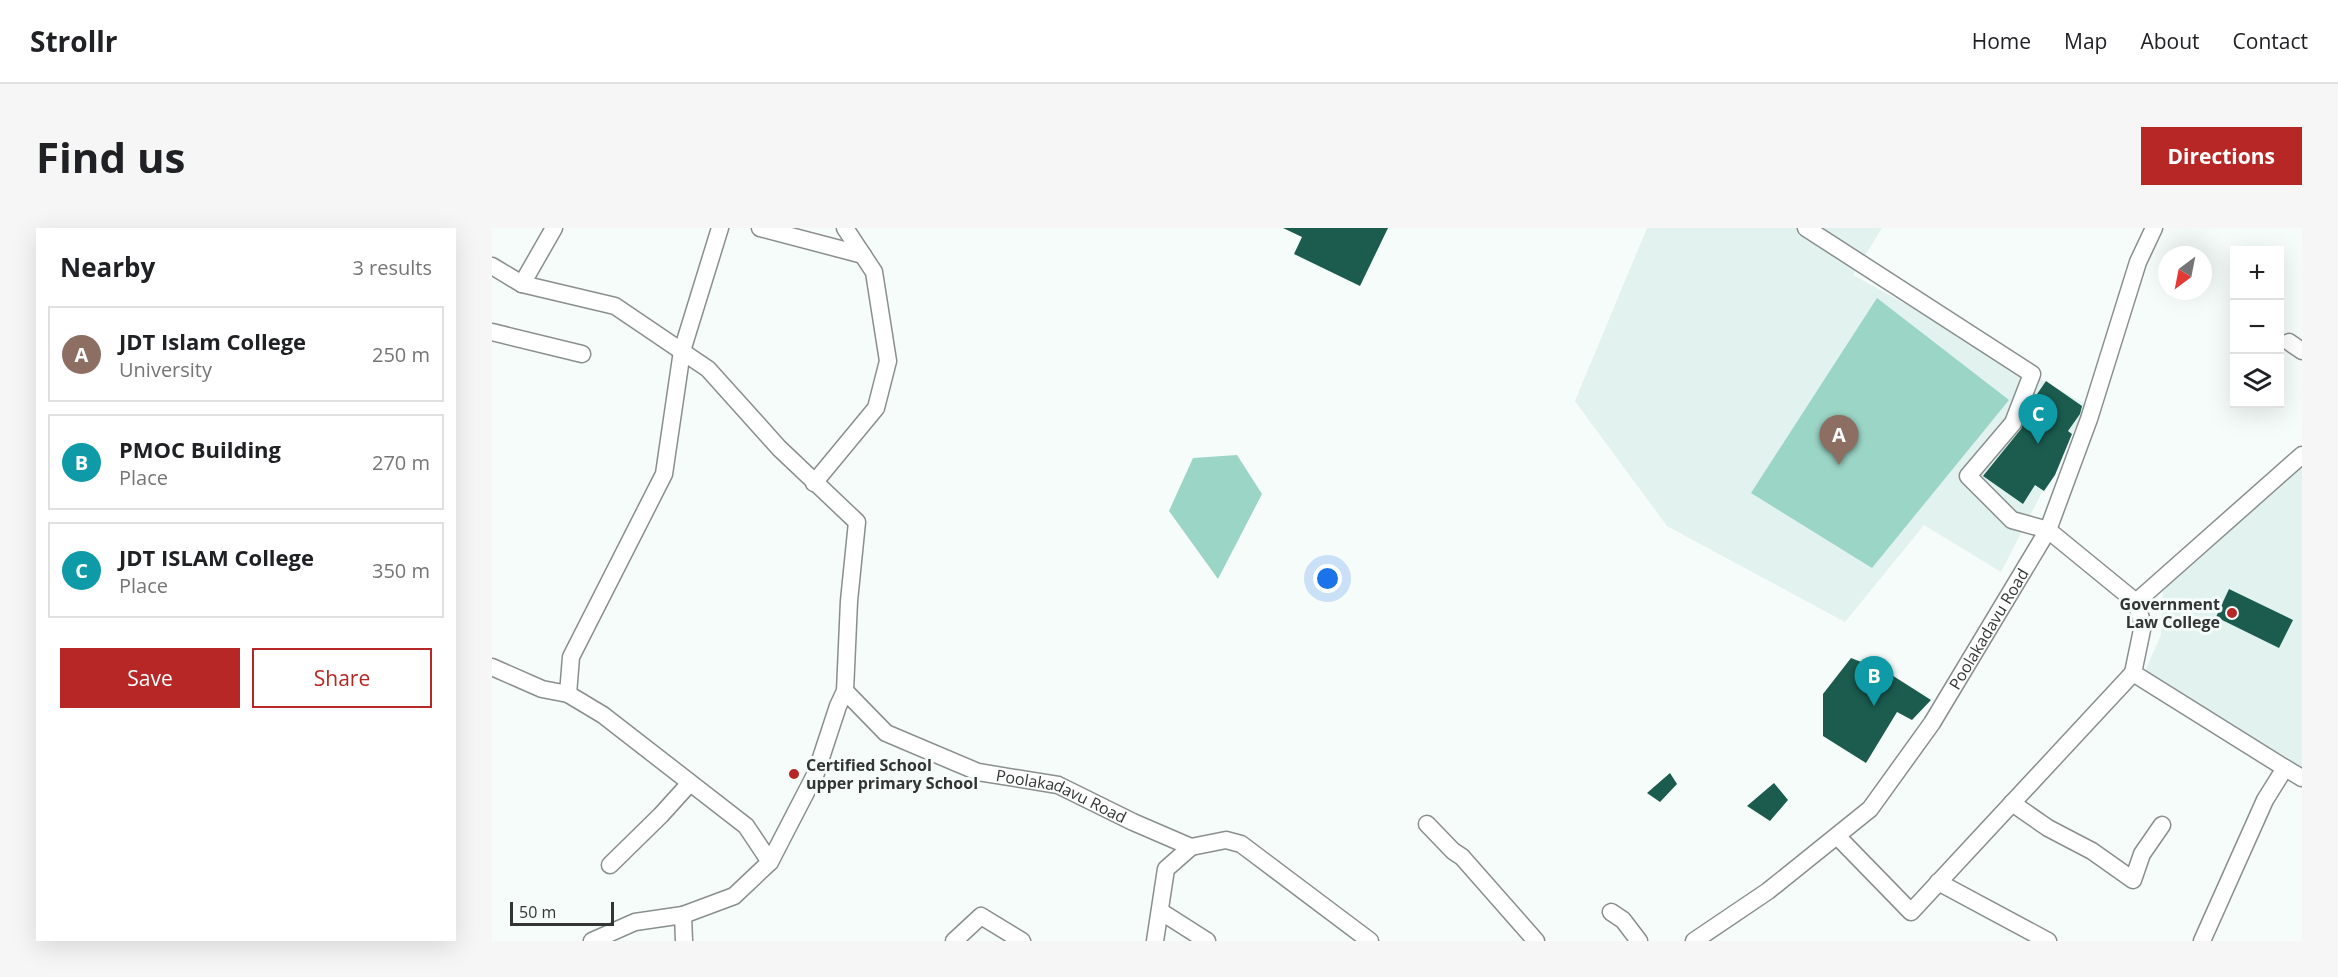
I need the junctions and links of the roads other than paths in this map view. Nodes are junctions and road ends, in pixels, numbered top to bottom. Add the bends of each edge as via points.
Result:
1 (554, 228) edge
2 (720, 228) edge
3 (760, 228) edge
4 (845, 228) edge
5 (1806, 228) edge
6 (2154, 228) edge
7 (863, 255) junction
8 (492, 267) edge
9 (522, 284) junction
10 (492, 332) edge
11 (682, 351) junction
12 (582, 354) dead end
13 (2302, 455) edge
14 (814, 483) junction
15 (2048, 530) junction
16 (2136, 602) junction
17 (492, 666) edge
18 (2133, 673) junction
19 (845, 691) junction
20 (568, 694) junction
21 (2284, 768) junction
22 (2302, 778) edge
23 (690, 783) junction
24 (2012, 803) junction
25 (1427, 824) dead end
26 (2162, 825) dead end
27 (1837, 836) junction
28 (1191, 847) junction
29 (770, 862) junction
30 (610, 865) dead end
31 (1938, 882) junction
32 (1160, 911) junction
33 (1611, 912) dead end
34 (683, 915) junction
35 (611, 937) edge
36 (592, 941) edge
37 (684, 941) edge
38 (954, 941) edge
39 (1022, 941) edge
40 (1155, 941) edge
41 (1207, 941) edge
42 (1370, 941) edge
43 (1536, 941) edge
44 (1639, 941) edge
45 (1694, 941) edge
46 (2048, 941) edge
47 (2202, 941) edge

1 - 9 street
2 - 11 street
3 - 7 street
4 - 7 street
5 - 15 street via 2032,374 2013,423 1968,476 2012,520
6 - 15 street, Poolakadavu Road via 2138,262 2089,419
7 - 14 street via 874,272 888,360 876,408
8 - 9 street
9 - 11 street via 615,306
10 - 12 street
11 - 14 street via 708,369
11 - 20 street via 664,474 571,657
13 - 16 street
14 - 19 street via 857,522
15 - 16 street
15 - 27 street, Poolakadavu Road via 1932,723 1870,809
16 - 18 street via 2143,625
17 - 20 street via 542,689
18 - 21 street
18 - 24 street
19 - 28 street, Poolakadavu Road via 886,733 978,772 1058,785
19 - 29 street via 816,773
20 - 23 street via 603,715
21 - 22 street
21 - 47 street via 2265,800
23 - 29 street via 747,826
23 - 30 street
24 - 26 street via 2048,828 2092,850 2133,880 2142,854
24 - 31 street
25 - 43 street via 1462,857
27 - 31 street via 1911,912
27 - 45 street, Poolakadavu Road via 1768,891
28 - 32 street via 1166,869
28 - 42 street via 1226,840 1241,844
29 - 34 street via 734,896
31 - 46 street
32 - 40 street
32 - 41 street
33 - 44 street via 1623,920
34 - 35 street via 635,922
34 - 37 street
35 - 36 street
38 - 39 street via 981,916

